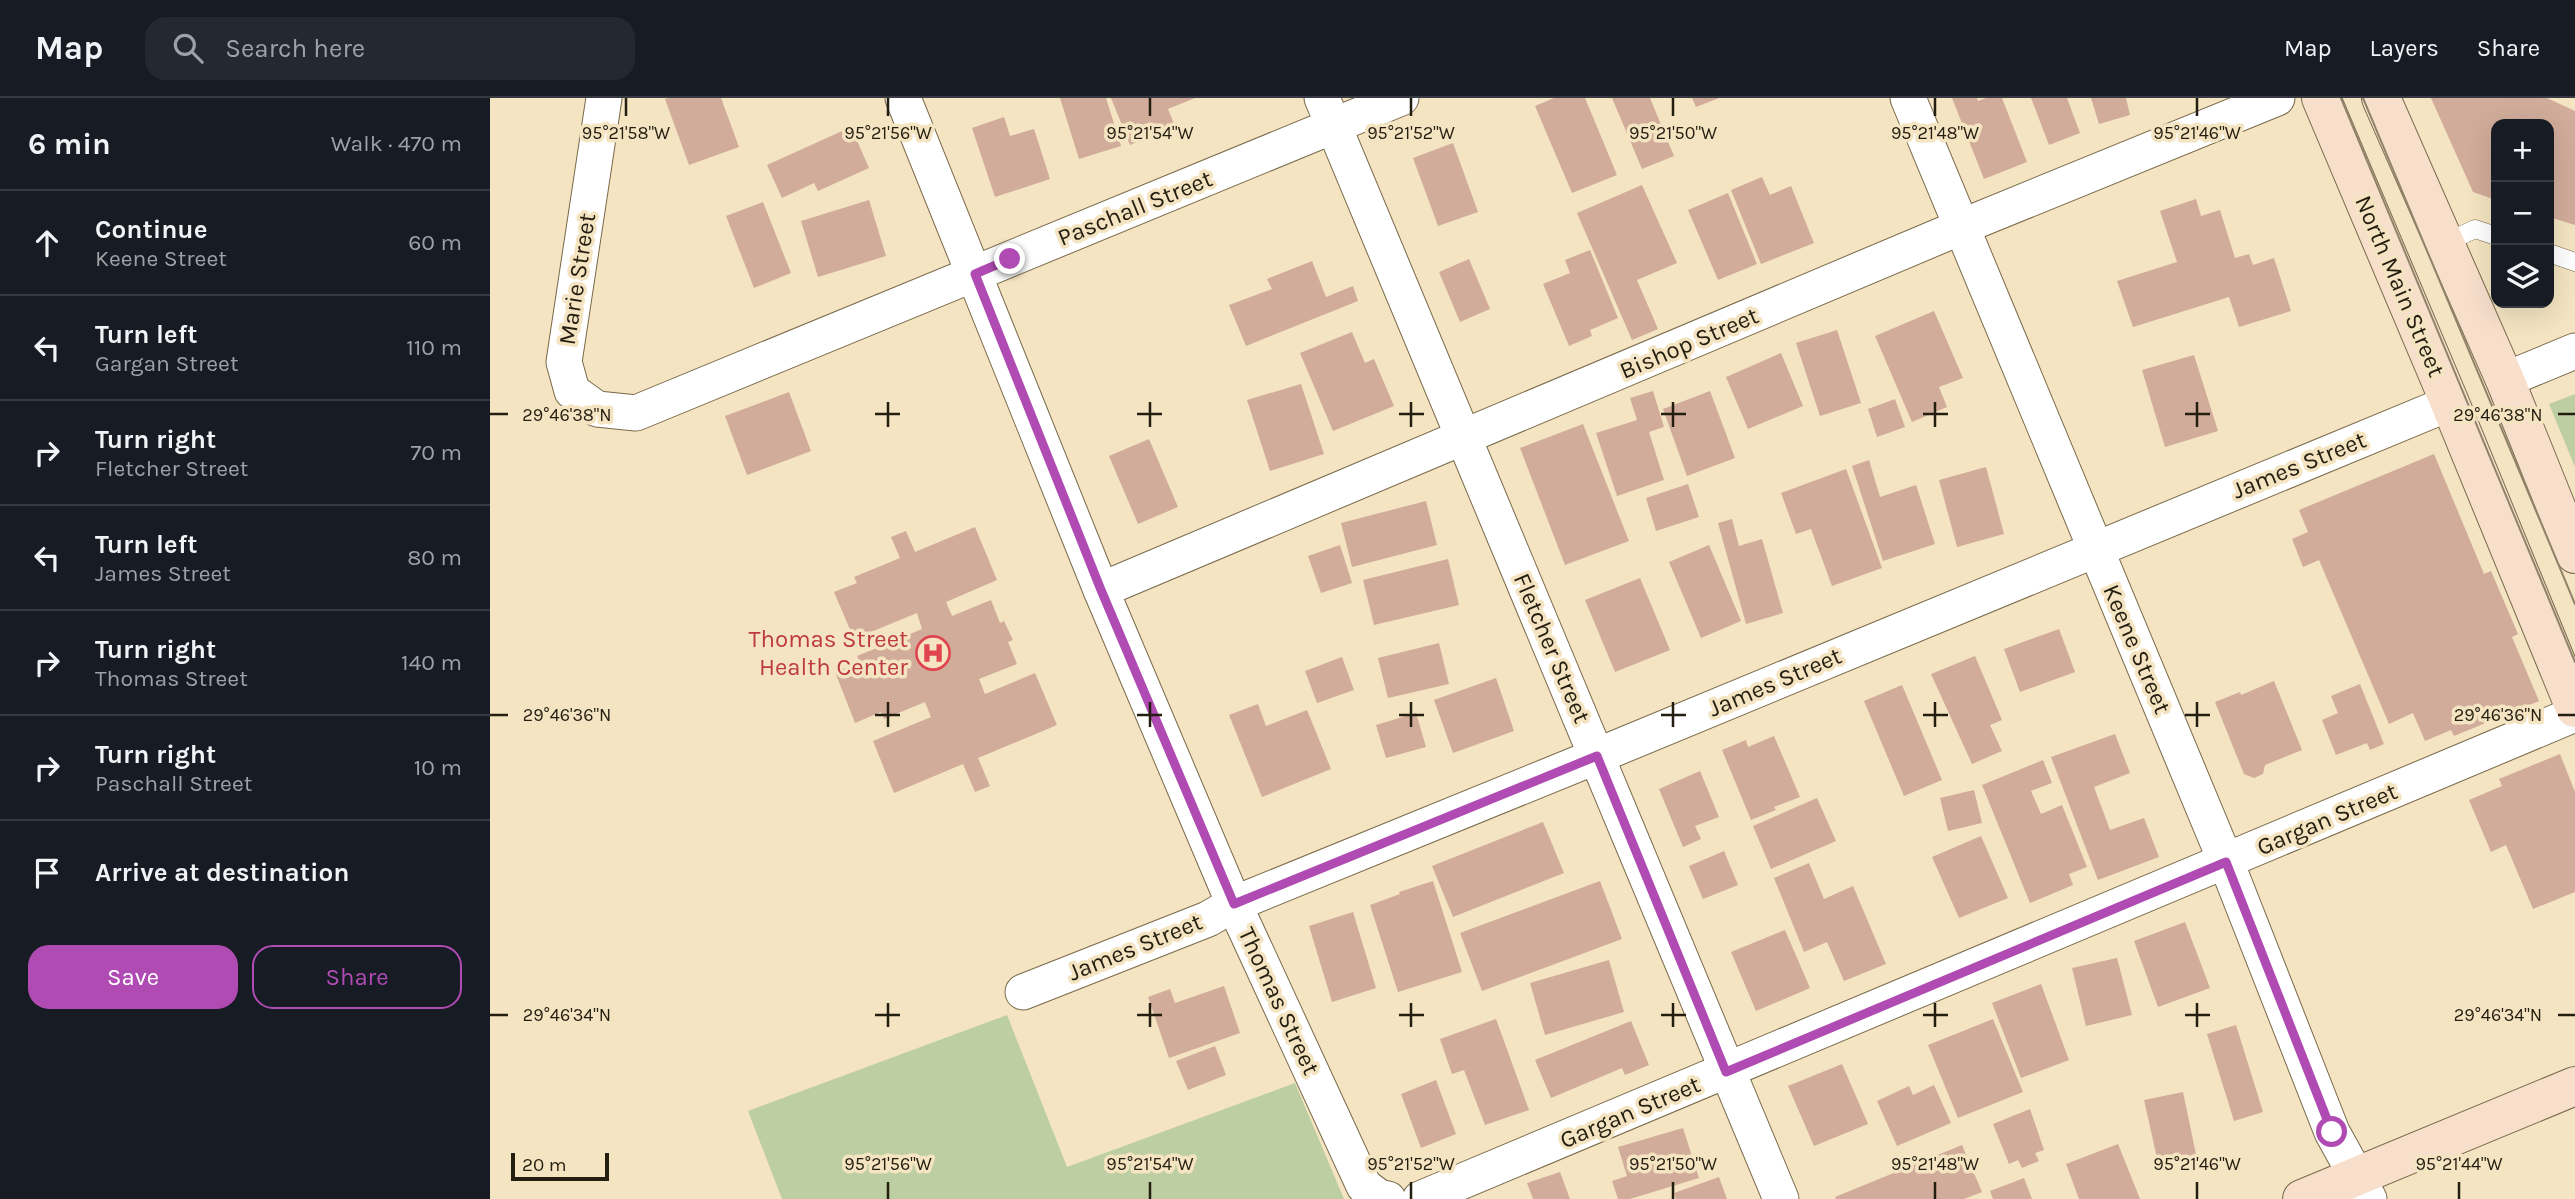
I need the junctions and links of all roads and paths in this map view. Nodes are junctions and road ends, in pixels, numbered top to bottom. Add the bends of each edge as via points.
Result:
1 (604, 98) edge
2 (902, 98) edge
3 (1401, 98) edge
4 (1908, 98) edge
5 (2277, 98) edge
6 (2321, 98) edge
7 (2381, 98) edge
8 (1328, 112) edge
9 (1961, 227) junction
10 (2491, 234) edge
11 (2445, 243) junction
12 (2554, 255) edge
13 (2575, 262) edge
14 (975, 274) junction
15 (2575, 351) edge
16 (2505, 380) junction
17 (2450, 403) junction
18 (636, 413) joint
19 (1465, 438) junction
20 (2094, 550) junction
21 (2575, 554) edge
22 (1101, 590) junction
23 (2575, 708) edge
24 (2575, 714) edge
25 (1597, 756) junction
26 (2226, 862) junction
27 (1234, 904) junction
28 (1023, 992) dead end
29 (1726, 1072) junction
30 (2575, 1086) edge
31 (2363, 1187) edge
32 (1384, 1198) edge
33 (1420, 1199) edge
34 (1780, 1199) edge
35 (2302, 1199) edge

1 - 18 street, Marie Street via 564,362 572,391 597,409
2 - 14 street, Thomas Street
3 - 8 street, Paschall Street
4 - 9 street, Keene Street
5 - 9 street, Bishop Street
6 - 17 main road, North Main Street
7 - 11 main road
8 - 14 street, Paschall Street
8 - 19 street, Fletcher Street
9 - 19 street, Bishop Street
9 - 20 street, Keene Street
10 - 11 lane via 2475,229
11 - 16 main road
12 - 13 lane
14 - 18 street, Paschall Street
14 - 22 street, Thomas Street
15 - 16 street
16 - 21 main road
17 - 20 street, James Street
17 - 23 main road, North Main Street
19 - 22 street, Bishop Street
19 - 25 street, Fletcher Street
20 - 25 street, James Street
20 - 26 street, Keene Street
22 - 27 street, Thomas Street
24 - 26 street, Gargan Street
25 - 27 street, James Street
25 - 29 street, Fletcher Street
26 - 29 street, Gargan Street
26 - 31 street, Keene Street via 2332,1132
27 - 28 street, James Street via 1208,919
27 - 32 street, Thomas Street via 1364,1186
29 - 33 street, Gargan Street
29 - 34 street, Fletcher Street
30 - 31 main road
31 - 35 main road

